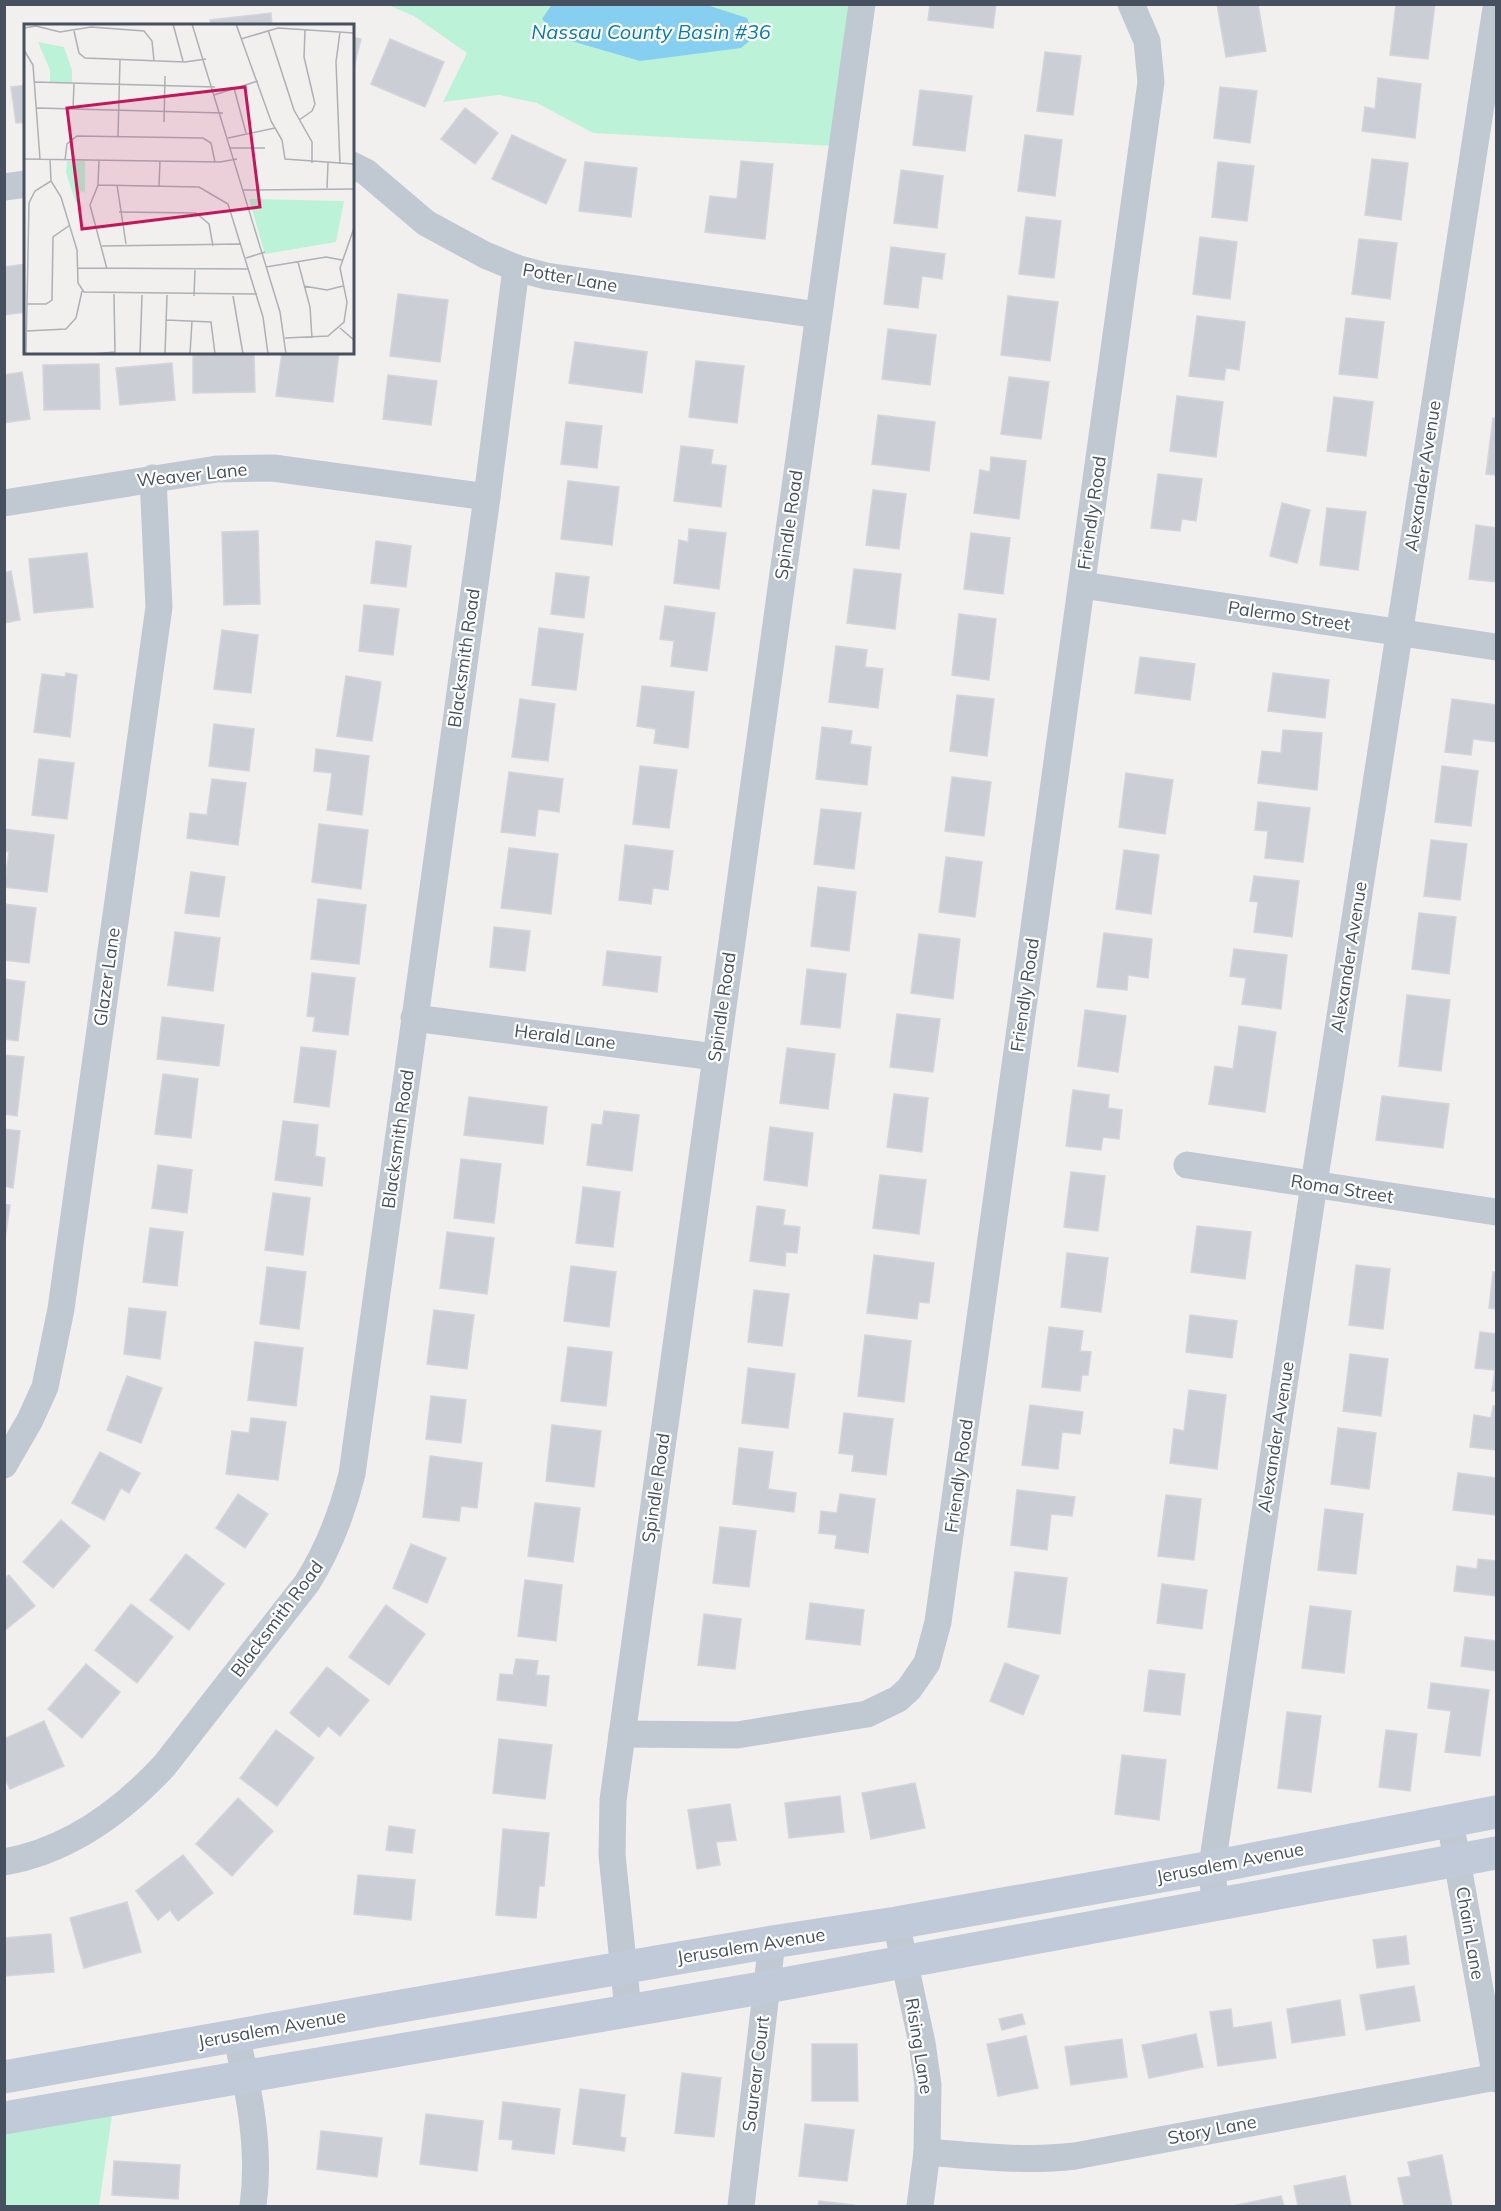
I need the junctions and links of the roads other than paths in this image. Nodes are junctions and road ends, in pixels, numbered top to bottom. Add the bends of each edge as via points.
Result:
1 (862, 4) edge
2 (1131, 4) edge
3 (1497, 8) edge
4 (1491, 82) edge
5 (354, 166) edge
6 (24, 183) edge
7 (4, 187) edge
8 (516, 268) junction
9 (818, 315) junction
10 (153, 478) junction
11 (487, 497) junction
12 (4, 502) edge
13 (1082, 585) junction
14 (1399, 632) junction
15 (1497, 647) edge
16 (414, 1018) junction
17 (715, 1057) junction
18 (1187, 1166) dead end
19 (1314, 1184) junction
20 (1497, 1212) edge
21 (4, 1465) edge
22 (622, 1734) junction
23 (1497, 1812) edge
24 (1450, 1821) junction
25 (1497, 1853) edge
26 (1457, 1861) junction
27 (4, 1862) edge
28 (1212, 1867) junction
29 (1215, 1906) junction
30 (896, 1923) junction
31 (772, 1942) junction
32 (904, 1962) junction
33 (624, 1967) junction
34 (767, 1987) junction
35 (628, 2010) junction
36 (236, 2036) junction
37 (245, 2076) junction
38 (4, 2077) edge
39 (1496, 2078) edge
40 (4, 2118) edge
41 (927, 2152) junction
42 (253, 2206) edge
43 (741, 2206) edge
44 (920, 2206) edge

1 - 9 street, Spindle Road
2 - 13 street, Friendly Road via 1147,41 1151,82
3 - 4 street, Alexander Avenue
4 - 14 street, Alexander Avenue
5 - 8 street, Potter Lane via 426,224
6 - 7 street
8 - 9 street, Potter Lane via 546,276
8 - 11 street, Blacksmith Road
9 - 17 street, Spindle Road
10 - 11 street, Weaver Lane via 217,469 273,468
10 - 12 street, Weaver Lane
10 - 21 street, Glazer Lane via 159,607 61,1309 45,1387
11 - 16 street, Blacksmith Road
13 - 14 street, Palermo Street
13 - 22 street, Friendly Road via 938,1622 927,1663 903,1694 867,1714 736,1735
14 - 15 street, Palermo Street
14 - 19 street, Alexander Avenue
16 - 17 street, Herald Lane
16 - 27 street, Blacksmith Road via 352,1474 326,1552 307,1583 141,1791 96,1826 60,1844
17 - 22 street, Spindle Road
18 - 19 street, Roma Street
19 - 20 street, Roma Street
19 - 28 street, Alexander Avenue
22 - 33 street, Spindle Road via 613,1800 612,1855
23 - 24 main road, Jerusalem Avenue
24 - 26 street, Chain Lane
24 - 28 main road, Jerusalem Avenue
25 - 26 main road
26 - 29 main road
26 - 39 street, Chain Lane
28 - 29 street, Alexander Avenue
28 - 30 main road, Jerusalem Avenue
29 - 32 main road
30 - 31 main road, Jerusalem Avenue
30 - 32 street, Rising Lane
31 - 33 main road, Jerusalem Avenue
31 - 34 street, Saurear Court
32 - 34 main road
32 - 41 street, Rising Lane via 928,2085
33 - 35 street, Spindle Road
33 - 36 main road, Jerusalem Avenue
34 - 35 main road
34 - 43 street, Saurear Court
35 - 37 main road
36 - 37 street
36 - 38 main road, Jerusalem Avenue
37 - 40 main road
37 - 42 street via 255,2148
39 - 41 street, Story Lane via 1075,2156 1015,2160
41 - 44 street, Rising Lane

